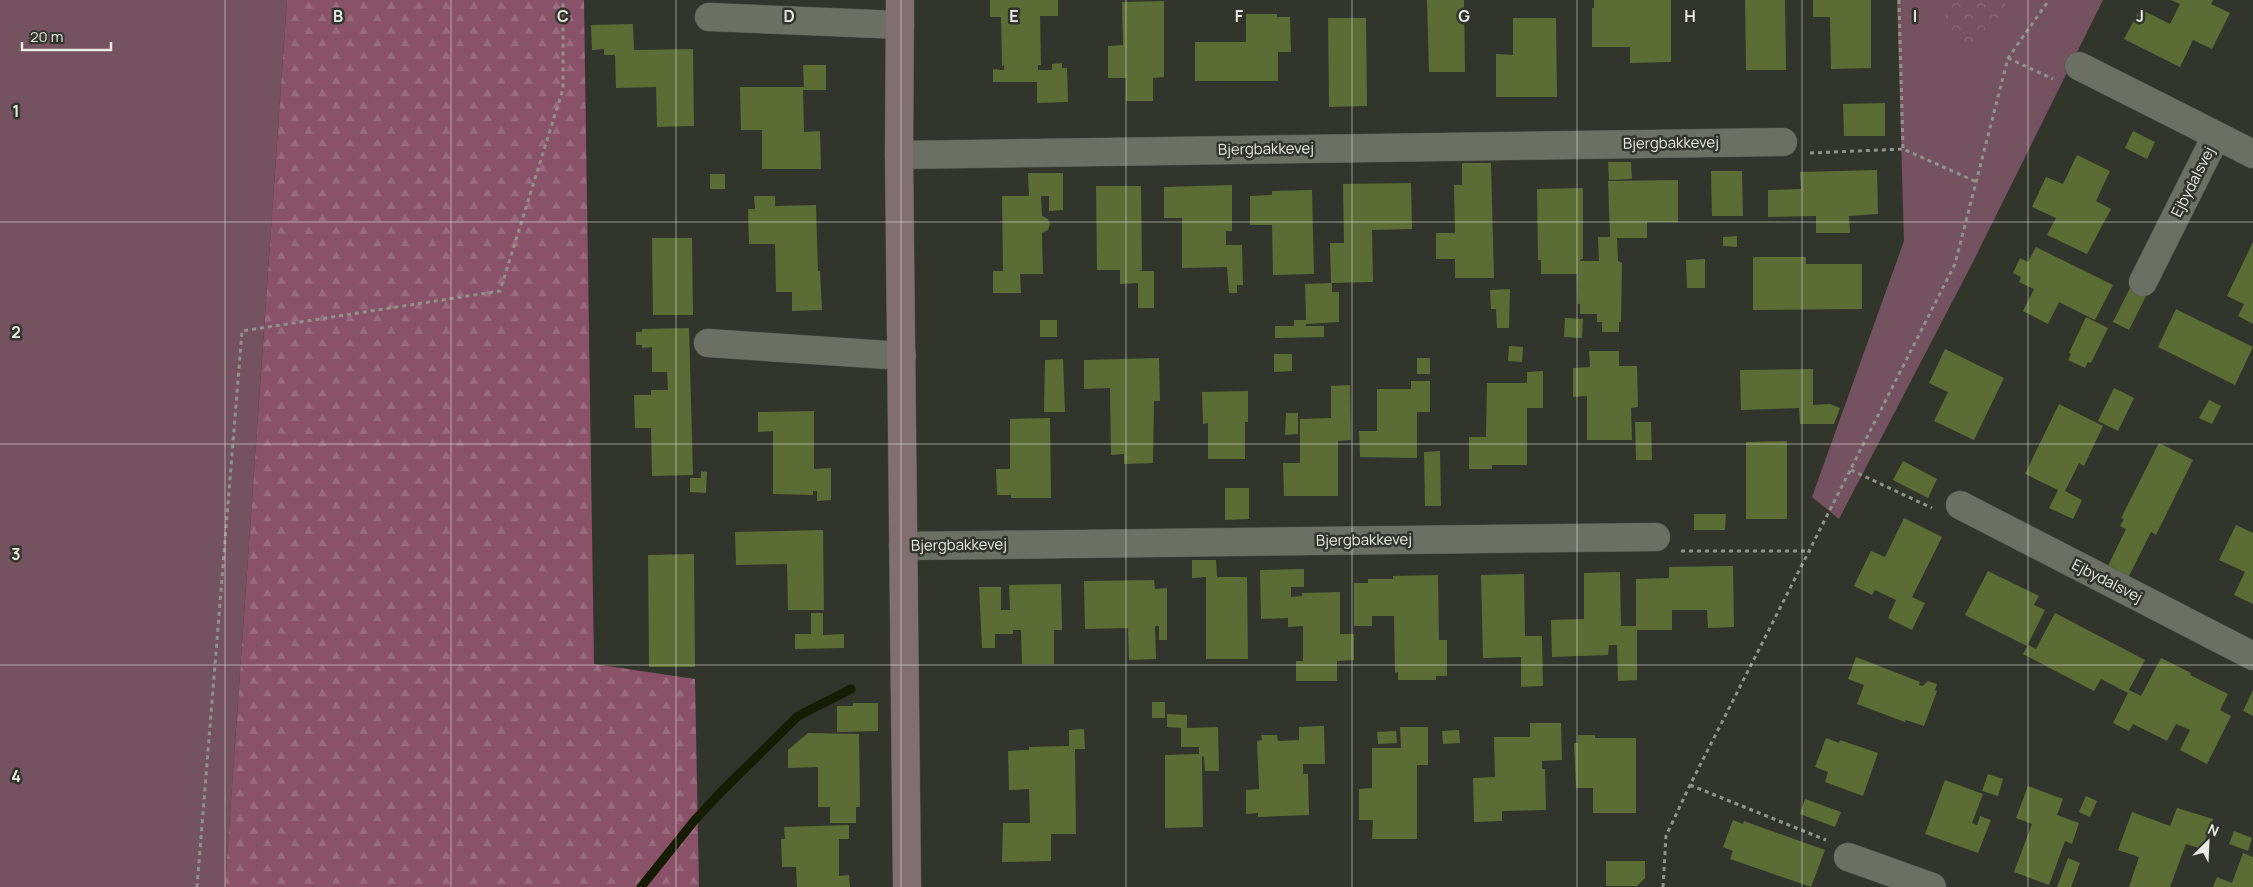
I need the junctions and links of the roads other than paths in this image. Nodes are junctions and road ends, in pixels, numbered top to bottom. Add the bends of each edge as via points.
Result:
1 (900, 13) edge
2 (710, 17) dead end
3 (2079, 66) road end
4 (2216, 136) junction
5 (1783, 142) road end
6 (2253, 154) edge
7 (899, 155) junction
8 (2143, 282) dead end
9 (708, 343) dead end
10 (902, 356) junction
11 (1960, 506) road end
12 (1656, 536) road end
13 (903, 546) junction
14 (2253, 656) edge
15 (1848, 857) road end
16 (907, 887) edge
17 (1932, 887) edge

1 - 2 street, Bjergbakkevej
1 - 7 street, Bjergbakkevej
3 - 4 street, Ejbydalsvej
4 - 6 street, Ejbydalsvej
4 - 8 street, Ejbydalsvej
5 - 7 street, Bjergbakkevej
7 - 10 street, Bjergbakkevej
9 - 10 street
10 - 13 street, Bjergbakkevej
11 - 14 street, Ejbydalsvej
12 - 13 street, Bjergbakkevej
13 - 16 street, Bjergbakkevej
15 - 17 street

